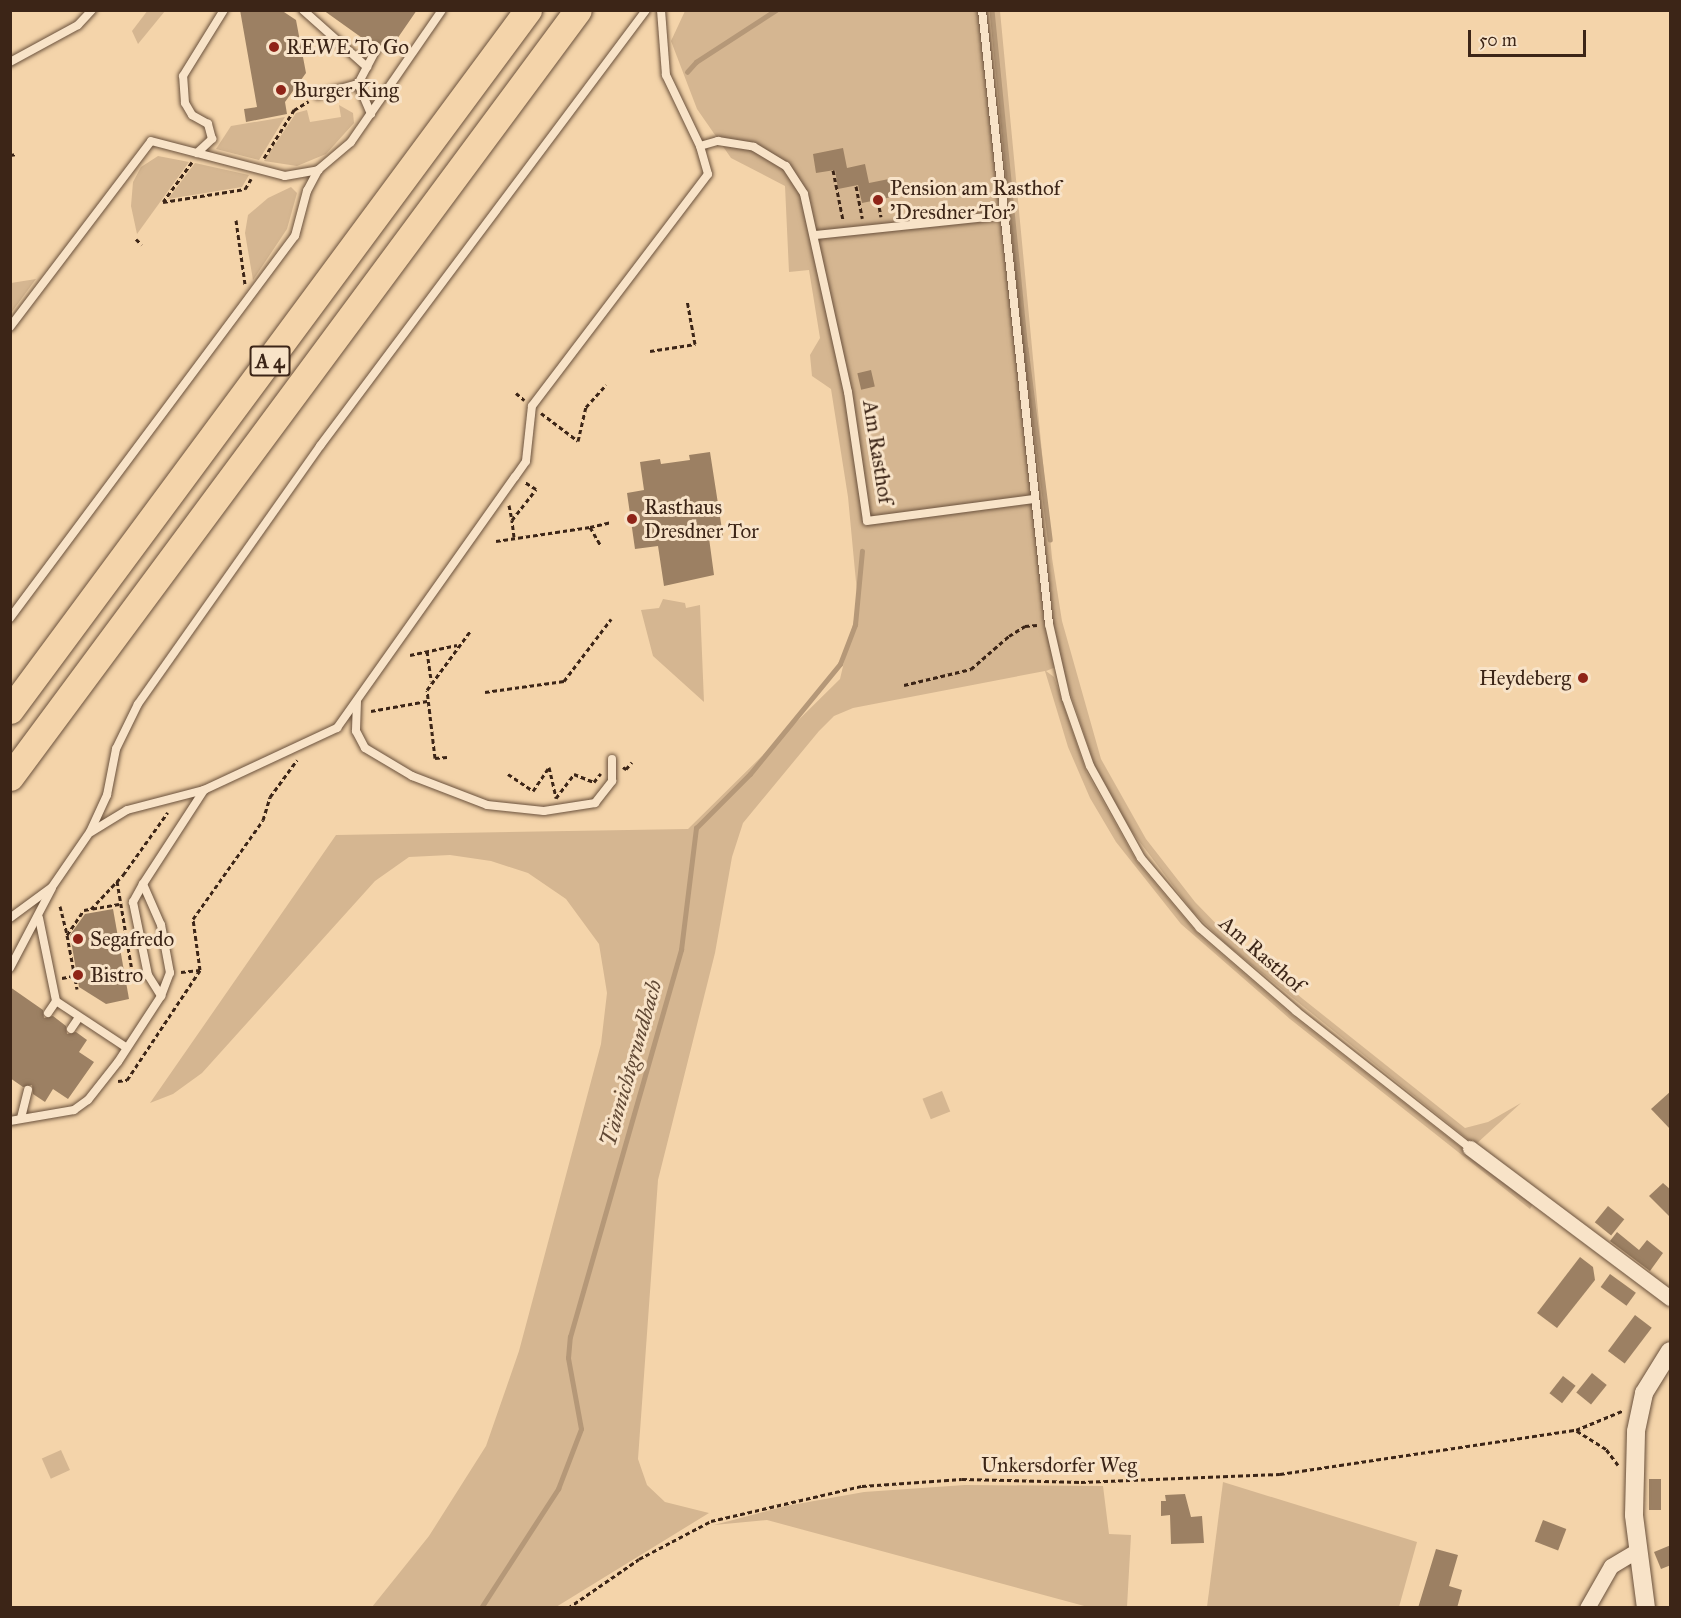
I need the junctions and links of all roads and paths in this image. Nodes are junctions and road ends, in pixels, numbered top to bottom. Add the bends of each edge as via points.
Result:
1 (92, 10) edge
2 (224, 10) edge
3 (303, 10) edge
4 (442, 10) edge
5 (528, 10) edge
6 (578, 10) edge
7 (646, 10) edge
8 (661, 10) edge
9 (982, 10) edge
10 (377, 48) dead end
11 (10, 62) edge
12 (367, 67) junction
13 (358, 84) junction
14 (318, 95) dead end
15 (371, 114) junction
16 (700, 146) junction
17 (197, 153) junction
18 (17, 154) dead end
19 (10, 155) edge
20 (318, 170) junction
21 (833, 170) dead end
22 (856, 186) dead end
23 (878, 200) dead end
24 (1004, 215) junction
25 (881, 217) dead end
26 (862, 218) dead end
27 (236, 220) dead end
28 (843, 220) dead end
29 (814, 230) junction
30 (136, 239) dead end
31 (142, 245) dead end
32 (687, 300) dead end
33 (247, 302) junction
34 (10, 327) edge
35 (650, 351) dead end
36 (606, 385) dead end
37 (516, 393) dead end
38 (532, 406) junction
39 (523, 481) dead end
40 (1034, 499) junction
41 (508, 501) dead end
42 (512, 520) junction
43 (612, 522) dead end
44 (590, 527) junction
45 (514, 537) junction
46 (496, 541) dead end
47 (602, 546) dead end
48 (10, 618) edge
49 (611, 619) dead end
50 (1049, 624) junction
51 (471, 630) dead end
52 (459, 645) junction
53 (427, 651) junction
54 (410, 655) dead end
55 (431, 681) junction
56 (904, 685) dead end
57 (485, 692) dead end
58 (357, 700) junction
59 (427, 701) junction
60 (10, 710) edge
61 (371, 711) dead end
62 (306, 756) dead end
63 (447, 757) dead end
64 (612, 759) junction
65 (632, 762) dead end
66 (508, 774) dead end
67 (10, 777) edge
68 (204, 790) junction
69 (176, 800) junction
70 (90, 832) junction
71 (117, 881) junction
72 (143, 884) junction
73 (52, 887) junction
74 (119, 904) junction
75 (60, 906) dead end
76 (91, 909) junction
77 (10, 918) edge
78 (39, 918) junction
79 (67, 935) junction
80 (10, 968) edge
81 (75, 976) junction
82 (133, 977) dead end
83 (52, 980) junction
84 (76, 989) dead end
85 (161, 996) junction
86 (56, 1001) junction
87 (48, 1013) dead end
88 (80, 1017) junction
89 (71, 1029) dead end
90 (127, 1048) junction
91 (103, 1084) junction
92 (28, 1090) dead end
93 (21, 1118) junction
94 (10, 1121) edge
95 (1470, 1148) joint
96 (1671, 1298) edge
97 (1671, 1351) edge
98 (1640, 1407) junction
99 (1576, 1430) junction
100 (1633, 1483) junction
101 (1636, 1551) junction
102 (568, 1608) edge
103 (1587, 1608) edge
104 (1646, 1608) edge

1 - 11 lane via 78,25
2 - 17 lane via 183,76 185,103 192,115 208,124 212,139
3 - 12 lane
4 - 15 lane
5 - 60 highway, A 4
6 - 67 highway, A 4
7 - 70 lane via 320,446 138,704 116,749 107,795
8 - 16 lane via 666,75
9 - 24 lane, Am Rasthof
10 - 12 lane
12 - 13 lane
13 - 14 lane
13 - 15 lane
15 - 20 lane via 351,142
16 - 29 lane via 738,142 770,154 797,180
16 - 38 lane via 708,174
17 - 20 lane via 285,176
17 - 34 lane via 151,141
18 - 19 path
20 - 33 lane via 307,191 295,236
21 - 28 path
22 - 26 path
23 - 25 path
24 - 29 lane
24 - 40 lane, Am Rasthof
27 - 33 path
29 - 40 lane, Am Rasthof via 848,392 867,521
30 - 31 path
32 - 35 path via 695,344
33 - 48 lane
36 - 38 path via 586,407 578,441
37 - 38 path
38 - 58 lane via 526,461
39 - 42 path via 536,489
40 - 50 lane, Am Rasthof
41 - 42 path
42 - 45 path
43 - 44 path
44 - 45 path
44 - 47 path
45 - 46 path
49 - 57 path via 564,681
50 - 56 path via 1025,626 971,669
50 - 95 lane, Am Rasthof via 1079,740 1125,833 1155,876 1223,950
51 - 52 path
52 - 53 path
52 - 55 path
53 - 54 path
53 - 55 path
55 - 59 path
58 - 64 lane via 356,731 366,748 412,776 487,805 544,811 595,803 612,781
58 - 68 lane via 333,730
59 - 61 path
59 - 63 path via 435,758
62 - 91 path via 297,760 270,797 263,820 193,919 200,970 127,1080
64 - 65 path via 626,769
64 - 66 path via 594,782 574,774 556,798 549,767 533,791
68 - 69 lane
68 - 72 lane
69 - 70 lane via 127,810
69 - 71 path
70 - 73 lane
71 - 74 path
71 - 76 path
72 - 85 lane via 161,926 170,973
72 - 85 lane via 133,902 148,975
73 - 77 lane
73 - 78 lane
74 - 76 path
74 - 82 path
75 - 79 path
76 - 79 path via 84,910
78 - 80 lane
78 - 83 lane
79 - 81 path
81 - 83 path
81 - 84 path
83 - 86 lane
85 - 90 lane
86 - 87 lane
86 - 88 lane
88 - 89 lane
88 - 90 lane
90 - 91 lane
91 - 93 lane via 74,1110
92 - 93 lane
93 - 94 lane
95 - 96 street, Am Rasthof
97 - 98 street via 1650,1379
98 - 99 path, Unkersdorfer Weg
98 - 100 street
99 - 100 path via 1606,1449 1626,1481
99 - 102 path, Unkersdorfer Weg via 1280,1474 1105,1481 962,1479 861,1486 711,1521 639,1559
100 - 101 street
101 - 103 street via 1611,1566
101 - 104 street

